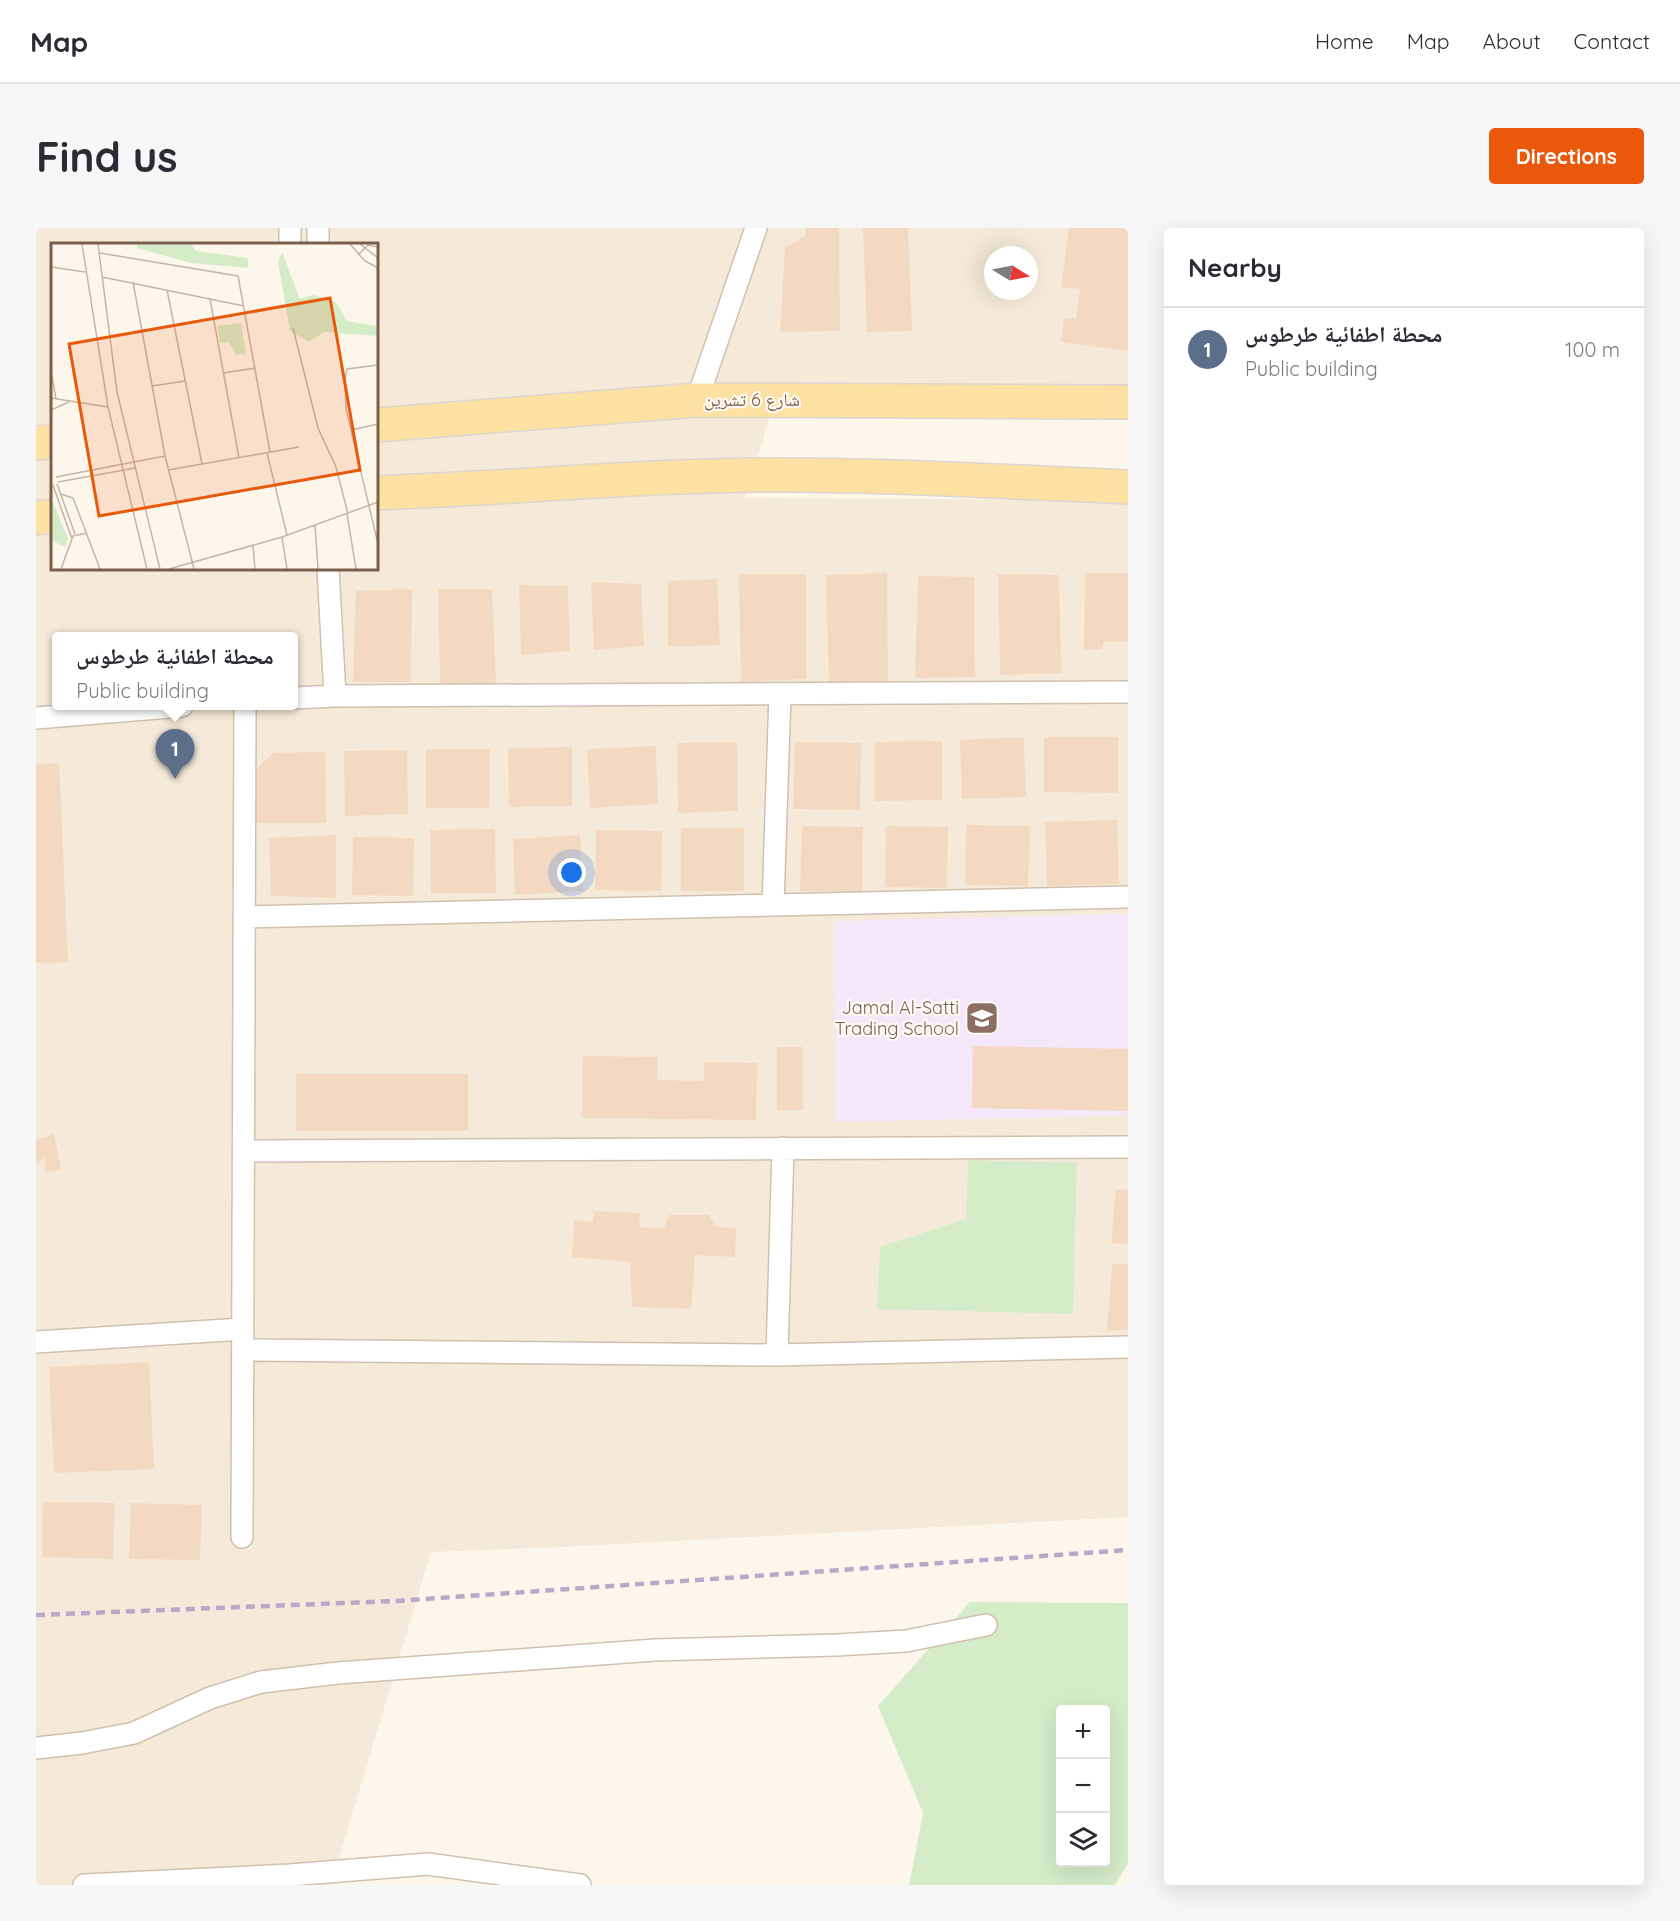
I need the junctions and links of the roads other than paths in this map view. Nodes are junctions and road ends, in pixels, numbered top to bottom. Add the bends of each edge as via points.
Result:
1 (756, 228) edge
2 (697, 400) junction
3 (1128, 402) edge
4 (378, 424) edge
5 (51, 442) edge
6 (36, 443) edge
7 (1128, 487) edge
8 (378, 494) edge
9 (51, 516) edge
10 (36, 518) edge
11 (327, 570) edge
12 (1128, 692) edge
13 (780, 694) junction
14 (335, 696) junction
15 (298, 698) edge
16 (126, 710) edge
17 (245, 710) edge
18 (36, 718) edge
19 (1128, 897) edge
20 (773, 905) junction
21 (244, 917) junction
22 (1128, 1146) edge
23 (783, 1148) junction
24 (244, 1151) junction
25 (243, 1339) junction
26 (36, 1342) edge
27 (1128, 1347) edge
28 (777, 1355) junction
29 (242, 1537) dead end
30 (986, 1625) dead end
31 (36, 1748) edge
32 (291, 1880) edge
33 (84, 1885) edge
34 (580, 1885) edge

1 - 2 street
2 - 3 main road, شارع 6 تشرين
2 - 4 main road, شارع 6 تشرين
5 - 6 main road
7 - 8 main road via 779,475 624,479
9 - 10 main road
11 - 14 street
12 - 13 street
13 - 14 street
13 - 20 street
14 - 15 street
16 - 18 street
17 - 21 street
19 - 20 street
20 - 21 street
21 - 24 street
22 - 23 street
23 - 24 street
23 - 28 street
24 - 25 street
25 - 26 street
25 - 28 street
25 - 29 street
27 - 28 street
30 - 31 street via 906,1641 655,1650 261,1682 210,1698 134,1733
32 - 33 street
32 - 34 street via 428,1864

